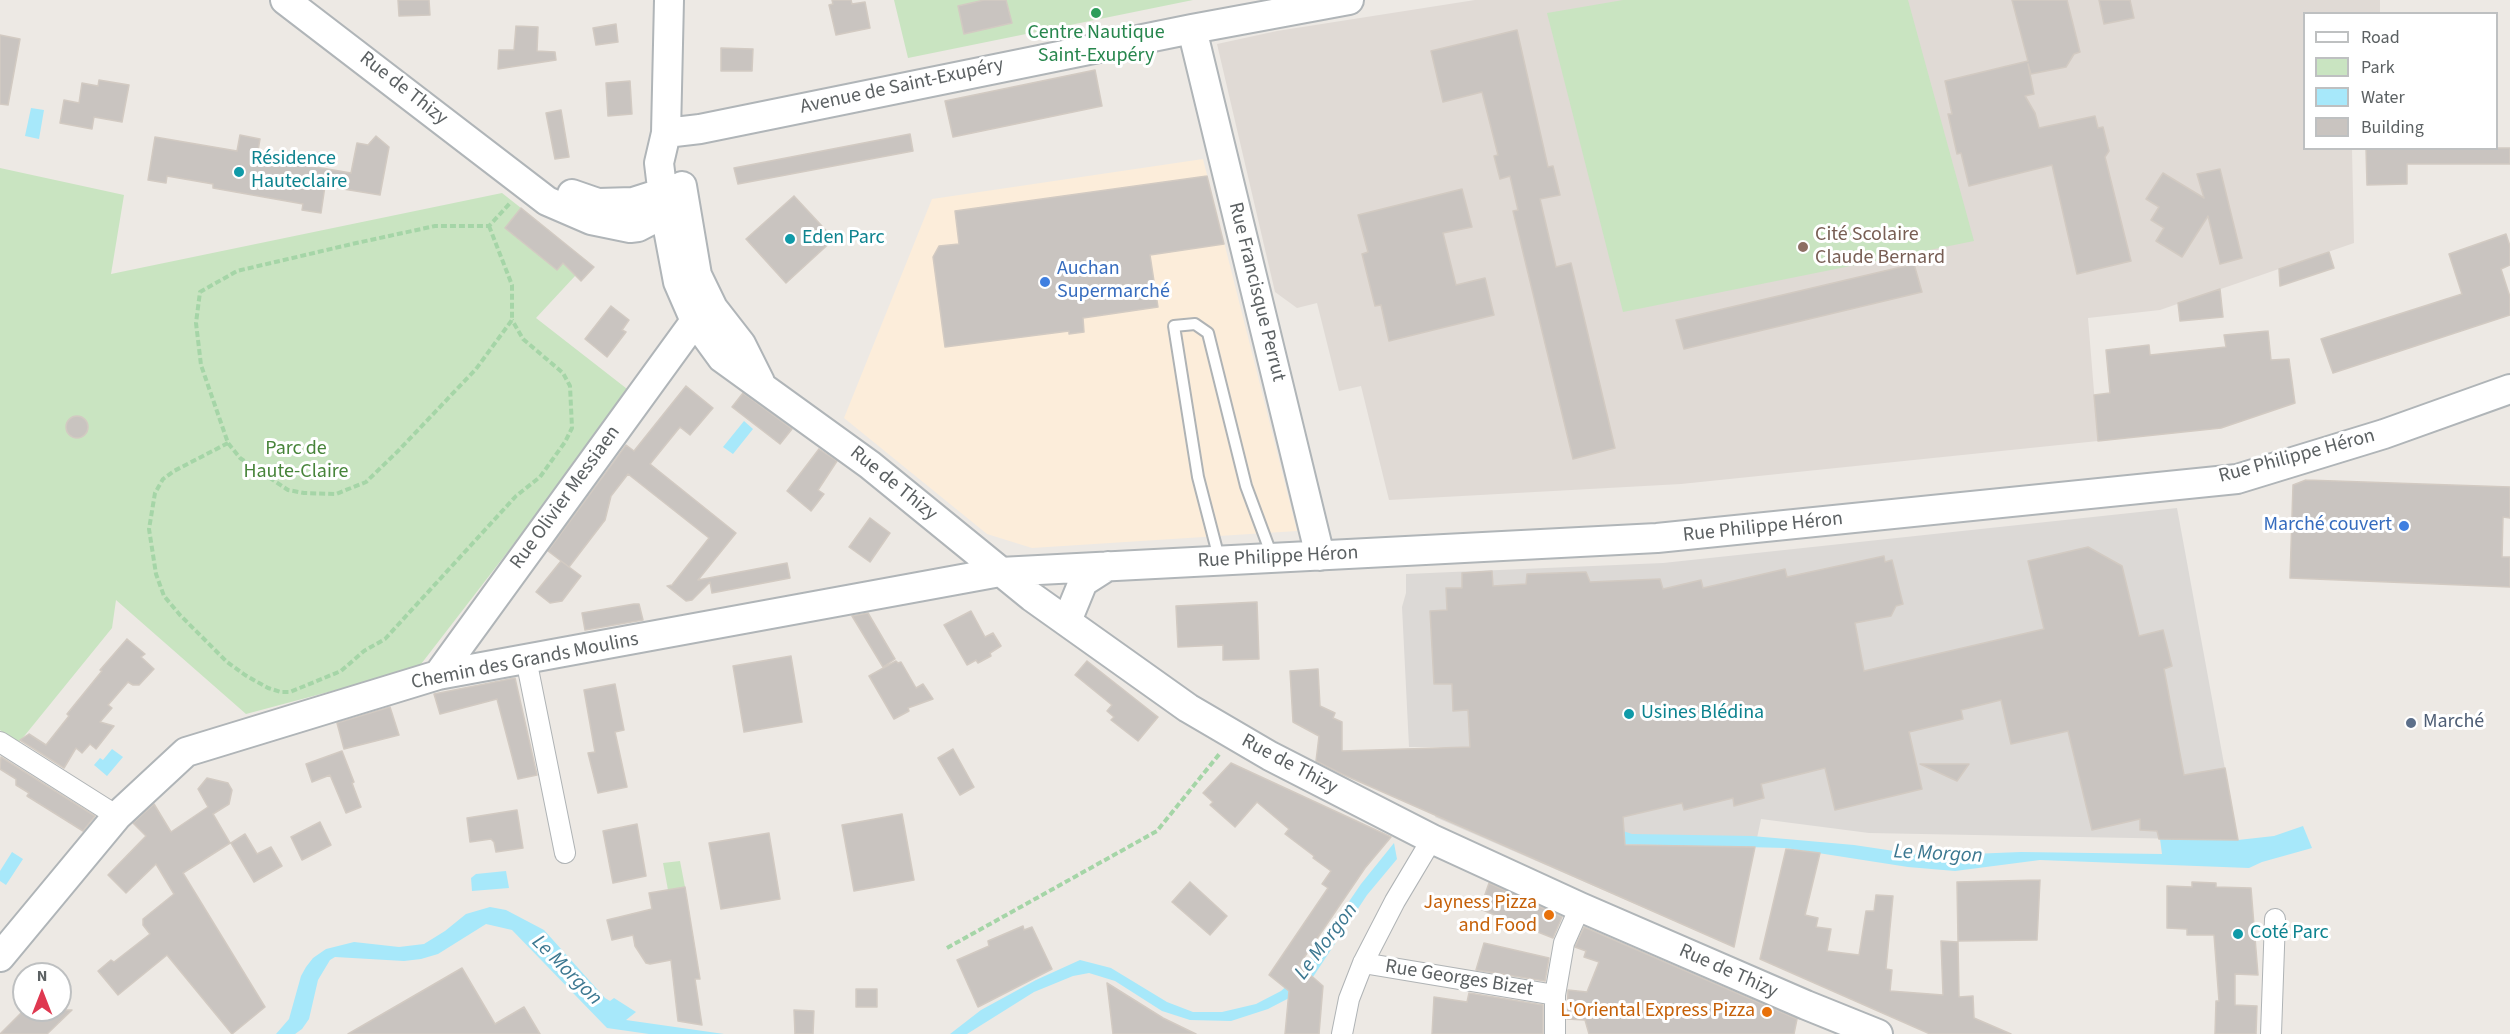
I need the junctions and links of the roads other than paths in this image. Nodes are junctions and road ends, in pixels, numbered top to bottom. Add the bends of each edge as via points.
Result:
1 (285, 0) edge
2 (669, 0) edge
3 (1349, 0) edge
4 (1192, 28) junction
5 (666, 133) junction
6 (516, 191) junction
7 (673, 199) junction
8 (630, 228) junction
9 (674, 264) junction
10 (695, 321) junction
11 (763, 388) junction
12 (2510, 389) edge
13 (1320, 556) junction
14 (1273, 559) junction
15 (1219, 561) junction
16 (1108, 566) junction
17 (1000, 572) junction
18 (1067, 621) junction
19 (526, 659) junction
20 (438, 675) junction
21 (0, 742) edge
22 (117, 816) junction
23 (1432, 839) junction
24 (565, 853) dead end
25 (1580, 907) junction
26 (2274, 919) dead end
27 (0, 957) edge
28 (1363, 963) junction
29 (1555, 996) junction
30 (1806, 1005) junction
31 (1342, 1034) edge
32 (1555, 1034) edge
33 (1816, 1034) edge
34 (1878, 1034) edge
35 (2271, 1034) edge

1 - 6 street, Rue de Thizy
2 - 5 street
3 - 4 street, Avenue de Saint-Exupéry
4 - 5 street, Avenue de Saint-Exupéry
4 - 13 street, Rue Francisque Perrut
5 - 7 street
6 - 7 street, Rue de Thizy via 552,187 598,203
6 - 8 street, Rue de Thizy via 534,193 591,220
7 - 8 street via 638,227
7 - 9 street, Rue de Thizy
7 - 11 street, Rue de Thizy via 697,275 713,308 741,344
8 - 9 street
9 - 10 street, Rue de Thizy
10 - 11 street, Rue de Thizy via 723,358
10 - 20 street, Rue Olivier Messiaen
11 - 17 street, Rue de Thizy via 870,465
12 - 13 street, Rue Philippe Héron via 2384,434 2236,479 1657,538
13 - 14 street, Rue Philippe Héron
14 - 15 street, Rue Philippe Héron
14 - 15 lane via 1246,486 1208,333 1195,324 1174,326 1198,477
15 - 16 street, Rue Philippe Héron
16 - 17 street, Rue Philippe Héron
16 - 18 street via 1083,582
17 - 18 street, Rue de Thizy
17 - 19 street, Chemin des Grands Moulins
18 - 23 street, Rue de Thizy via 1188,708
19 - 20 street, Chemin des Grands Moulins
19 - 24 street
20 - 22 street, Chemin des Grands Moulins via 186,752
21 - 22 street
22 - 27 street, Chemin des Grands Moulins
23 - 25 street, Rue de Thizy
23 - 28 street
25 - 29 street via 1564,943
25 - 30 street, Rue de Thizy
26 - 35 street
28 - 29 street, Rue Georges Bizet
28 - 31 street via 1349,999
29 - 32 street
30 - 33 street
30 - 34 street, Rue de Thizy

